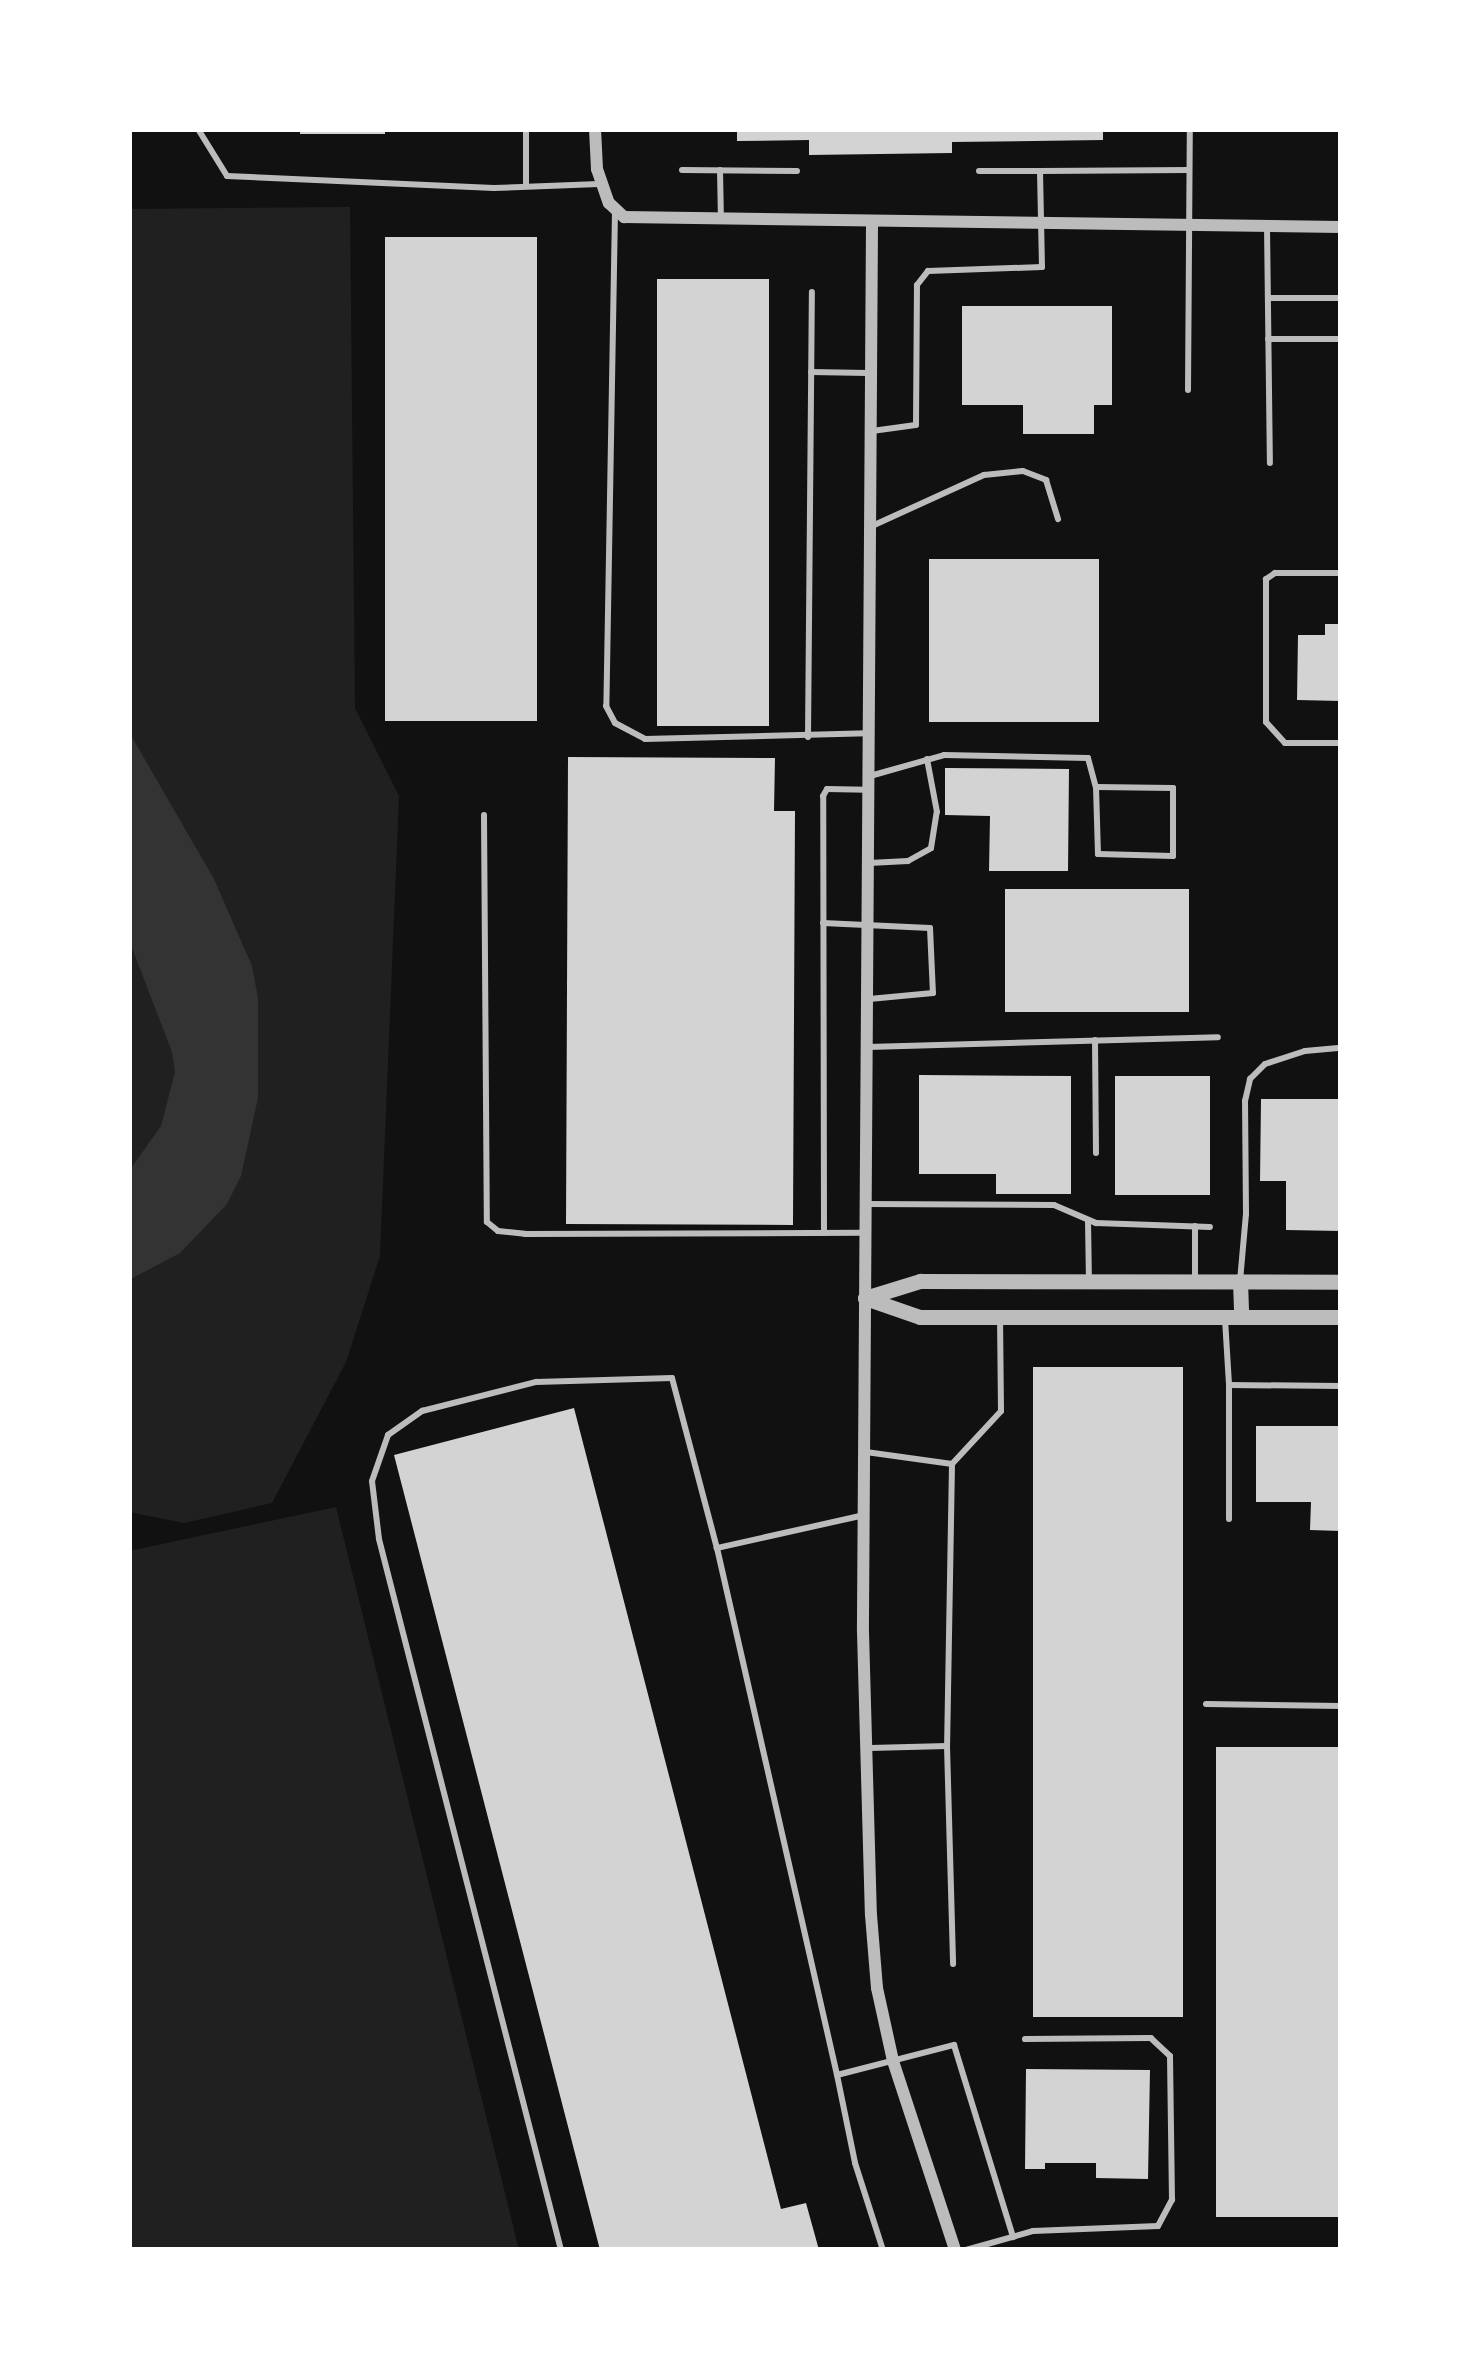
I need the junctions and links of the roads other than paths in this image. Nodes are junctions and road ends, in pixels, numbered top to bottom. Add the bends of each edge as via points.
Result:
1 (198, 129) edge
2 (526, 129) edge
3 (595, 129) edge
4 (1190, 129) edge
5 (682, 170) dead end
6 (720, 170) junction
7 (1189, 170) junction
8 (797, 171) dead end
9 (979, 171) dead end
10 (1040, 171) junction
11 (602, 184) junction
12 (526, 187) junction
13 (615, 208) junction
14 (721, 222) junction
15 (872, 224) junction
16 (1042, 225) junction
17 (1189, 226) junction
18 (1267, 226) junction
19 (1341, 226) edge
20 (812, 292) dead end
21 (1268, 298) junction
22 (1341, 298) edge
23 (1268, 339) junction
24 (1341, 339) edge
25 (811, 372) junction
26 (872, 373) junction
27 (1188, 390) dead end
28 (872, 430) junction
29 (1270, 463) dead end
30 (1058, 519) dead end
31 (872, 526) junction
32 (1341, 573) edge
33 (870, 734) junction
34 (808, 737) junction
35 (1341, 743) edge
36 (927, 759) junction
37 (870, 783) junction
38 (1096, 787) junction
39 (484, 815) dead end
40 (869, 863) junction
41 (823, 923) junction
42 (869, 923) junction
43 (868, 999) junction
44 (1218, 1037) dead end
45 (1094, 1040) junction
46 (868, 1047) junction
47 (1341, 1048) edge
48 (1096, 1153) dead end
49 (866, 1204) junction
50 (1088, 1220) junction
51 (1195, 1226) junction
52 (1210, 1227) dead end
53 (824, 1233) junction
54 (866, 1233) junction
55 (1088, 1281) junction
56 (1195, 1281) junction
57 (1240, 1281) junction
58 (1341, 1282) edge
59 (866, 1298) junction
60 (1233, 1316) junction
61 (1000, 1317) junction
62 (1341, 1317) edge
63 (1229, 1385) junction
64 (1341, 1386) edge
65 (864, 1451) junction
66 (952, 1464) junction
67 (864, 1515) junction
68 (1229, 1519) dead end
69 (717, 1548) junction
70 (1206, 1705) dead end
71 (1341, 1706) edge
72 (947, 1746) junction
73 (866, 1748) junction
74 (953, 1964) dead end
75 (1025, 2038) dead end
76 (893, 2061) junction
77 (837, 2075) junction
78 (1012, 2237) junction
79 (561, 2250) edge
80 (883, 2250) edge
81 (955, 2250) edge
82 (966, 2250) edge

1 - 12 lane via 227,176
2 - 12 lane
3 - 11 street
4 - 7 lane
5 - 6 lane
6 - 8 lane
6 - 14 lane
7 - 10 lane
7 - 17 lane
9 - 10 lane
10 - 16 lane
11 - 12 lane
11 - 13 street
13 - 14 street via 624,217
13 - 34 lane via 606,706 615,724 645,739
14 - 15 street
15 - 16 street
15 - 26 street
16 - 17 street
16 - 28 lane via 1042,267 928,271 917,285 916,424
17 - 18 street
17 - 27 lane
18 - 19 street
18 - 21 lane
20 - 25 lane
21 - 22 lane
21 - 23 lane
23 - 24 lane
23 - 29 lane
25 - 26 lane
25 - 34 lane
26 - 28 street
28 - 31 street
30 - 31 lane via 1046,480 1023,470 984,475
31 - 33 street
32 - 35 lane via 1266,579 1266,722 1285,743
33 - 34 lane
33 - 37 street
36 - 37 lane
36 - 38 lane via 1088,758
36 - 40 lane via 937,812 931,848 908,861
37 - 40 street
37 - 41 lane via 824,791
38 - 38 lane via 1098,854 1173,856 1173,788
39 - 53 lane via 487,1222 525,1234
40 - 42 street
41 - 42 lane
41 - 53 lane
42 - 43 street
42 - 43 lane via 930,928 933,993
43 - 46 street
44 - 45 lane
45 - 46 lane
45 - 48 lane
46 - 49 street
47 - 57 lane via 1265,1064 1250,1079
49 - 50 lane via 1054,1205
49 - 54 street
50 - 51 lane
50 - 55 lane
51 - 52 lane
51 - 56 lane
53 - 54 lane
54 - 59 street
55 - 56 street
55 - 59 street via 920,1281
56 - 57 street
57 - 58 street
57 - 60 street
59 - 61 street via 920,1317
59 - 65 street
60 - 61 street
60 - 62 street
60 - 63 lane
61 - 66 lane via 1001,1411
63 - 64 lane
63 - 68 lane
65 - 66 lane
65 - 67 street
66 - 72 lane
67 - 69 lane
67 - 73 street
69 - 77 lane
69 - 79 lane via 672,1378 536,1382 422,1411 388,1435 373,1481 379,1539
70 - 71 lane
72 - 73 lane
72 - 74 lane
73 - 76 street via 872,1933
75 - 78 lane via 1151,2038 1170,2056 1172,2200 1158,2226
76 - 77 lane
76 - 78 lane via 954,2045
76 - 81 street
77 - 80 lane
78 - 82 lane

